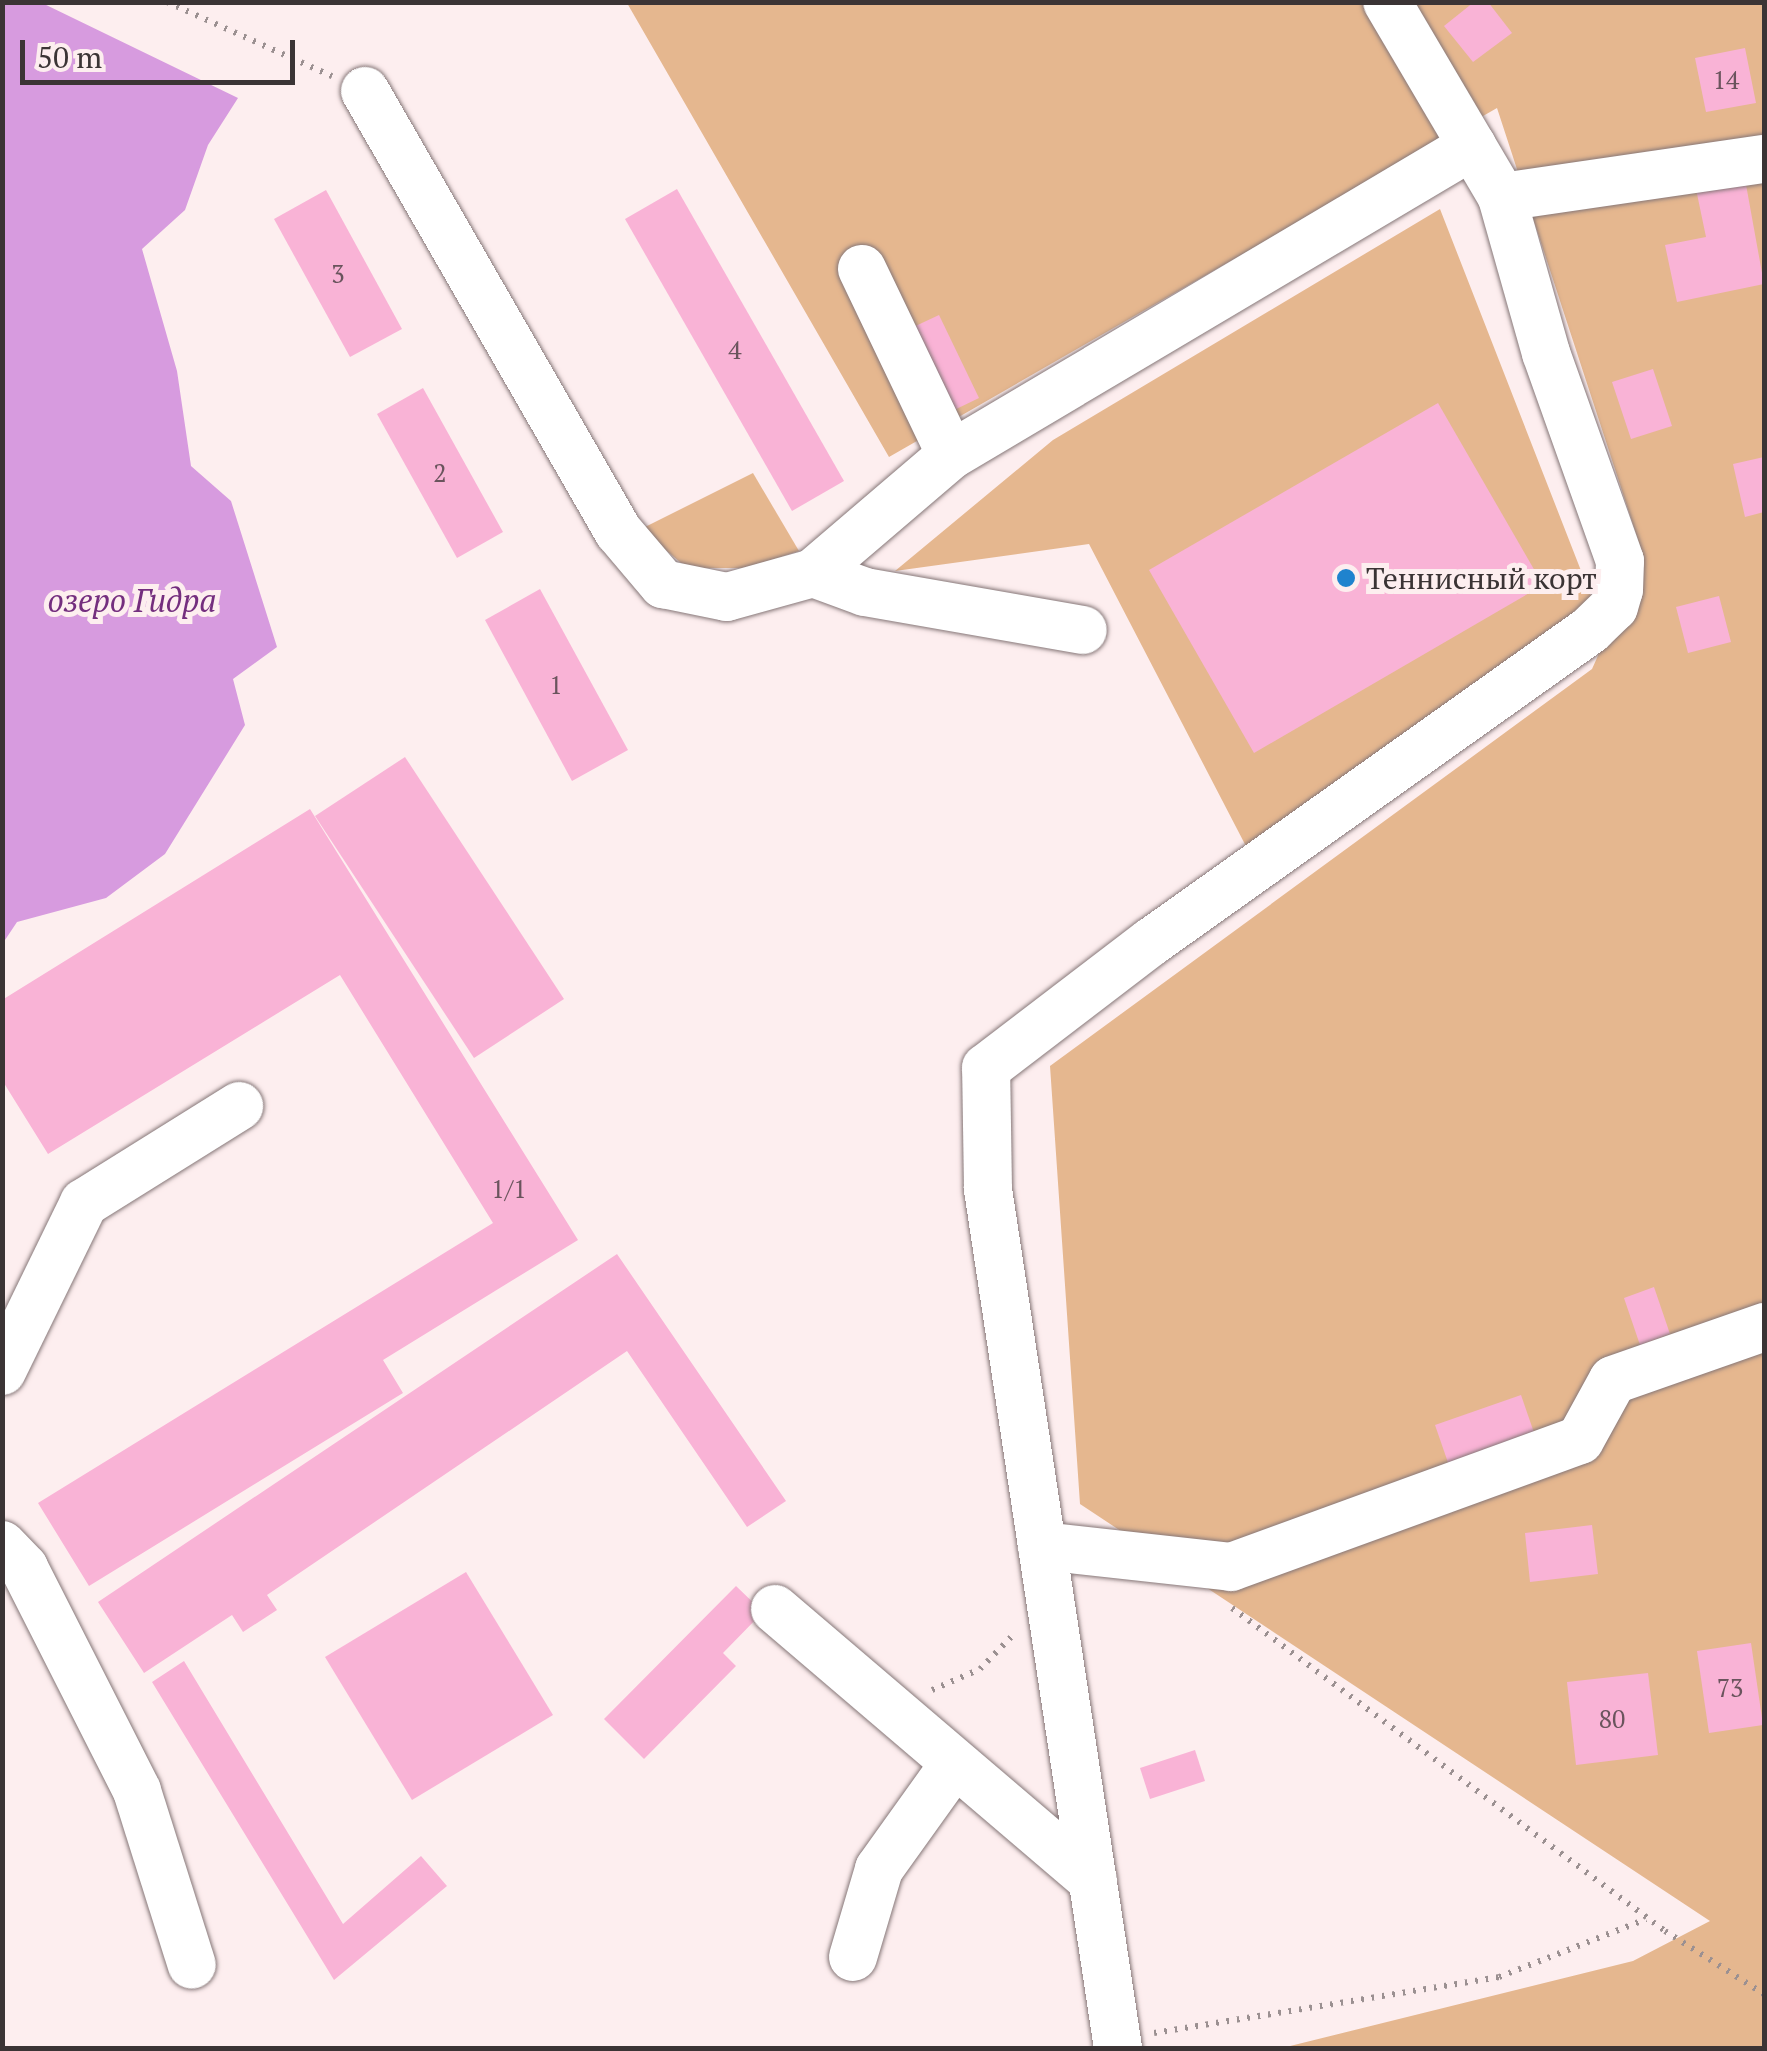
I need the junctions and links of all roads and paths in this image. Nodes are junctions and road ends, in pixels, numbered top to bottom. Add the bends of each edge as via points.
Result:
1 (168, 2) edge
2 (1387, 2) edge
3 (365, 91) joint
4 (1472, 146) junction
5 (1764, 159) edge
6 (1502, 197) junction
7 (862, 269) dead end
8 (952, 454) junction
9 (813, 573) junction
10 (706, 592) junction
11 (656, 620) dead end
12 (1083, 630) dead end
13 (239, 1106) dead end
14 (1764, 1327) edge
15 (2, 1371) edge
16 (2, 1545) edge
17 (1043, 1556) junction
18 (1215, 1595) dead end
19 (775, 1608) dead end
20 (878, 1696) junction
21 (955, 1763) junction
22 (1093, 1881) junction
23 (1647, 1918) junction
24 (853, 1958) dead end
25 (192, 1965) dead end
26 (1764, 1994) edge
27 (1186, 2028) dead end
28 (1118, 2048) edge

1 - 3 path
2 - 4 street
3 - 10 street via 618,532 663,584
4 - 6 street
4 - 8 street
5 - 6 street
6 - 17 street via 1546,354 1624,576 1614,607 1151,942 984,1049 988,1189
7 - 8 street
8 - 9 street
9 - 10 street via 727,597
9 - 12 street via 865,592
10 - 11 street
13 - 15 street via 84,1203
14 - 17 street via 1613,1380 1580,1440 1231,1567
16 - 25 street via 24,1568 138,1791
17 - 20 path via 1026,1622 980,1669 918,1695
17 - 22 street
18 - 23 path
19 - 20 street
20 - 21 street
21 - 22 street
21 - 24 street via 879,1869
22 - 28 street
23 - 26 path
23 - 27 path via 1498,1977

